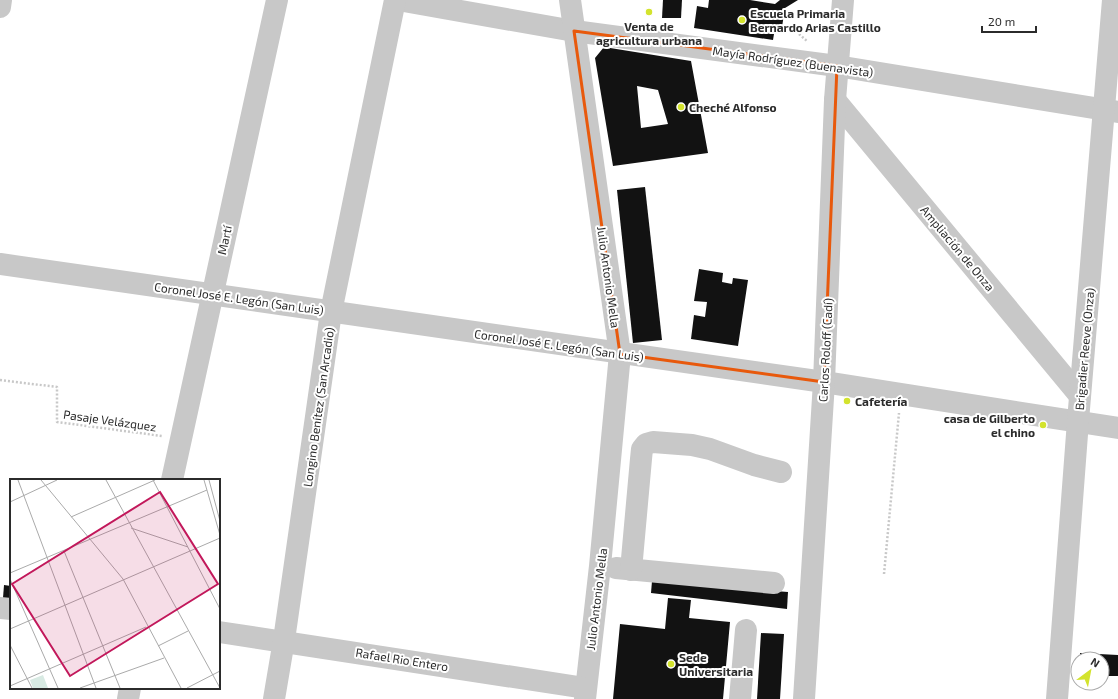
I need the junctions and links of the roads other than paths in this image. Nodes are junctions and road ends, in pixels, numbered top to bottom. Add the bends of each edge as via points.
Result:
1 (1, 0) edge
2 (277, 0) edge
3 (396, 0) edge
4 (570, 0) edge
5 (843, 0) edge
6 (1113, 0) edge
7 (0, 7) edge
8 (574, 31) junction
9 (837, 66) junction
10 (835, 100) junction
11 (1111, 111) edge
12 (0, 264) edge
13 (212, 294) junction
14 (332, 312) junction
15 (620, 354) junction
16 (824, 382) junction
17 (1080, 396) junction
18 (1078, 422) junction
19 (1118, 428) edge
20 (781, 472) dead end
21 (172, 479) edge
22 (600, 566) junction
23 (631, 570) junction
24 (774, 583) dead end
25 (0, 608) edge
26 (10, 609) edge
27 (746, 630) dead end
28 (220, 632) edge
29 (284, 640) junction
30 (130, 689) edge
31 (585, 693) edge
32 (128, 699) edge
33 (274, 699) edge
34 (740, 699) edge
35 (804, 699) edge
36 (1057, 699) edge

1 - 7 street
2 - 13 street, Martí
3 - 8 street, Mayía Rodríguez (Buenavista)
3 - 14 street, Longino Benítez (San Arcadio)
4 - 8 street, Julio Antonio Mella
5 - 9 street, Carlos Roloff (Cadí)
6 - 11 street, Brigadier Reeve (Onza)
8 - 9 street, Mayía Rodríguez (Buenavista)
8 - 15 street, Julio Antonio Mella
9 - 10 street, Carlos Roloff (Cadí)
9 - 11 street, Mayía Rodríguez (Buenavista)
10 - 16 street, Carlos Roloff (Cadí)
10 - 17 street, Ampliación de Onza
11 - 17 street, Brigadier Reeve (Onza)
12 - 13 street, Coronel José E. Legón (San Luis)
13 - 14 street, Coronel José E. Legón (San Luis)
13 - 21 street, Martí
14 - 15 street, Coronel José E. Legón (San Luis)
14 - 29 street, Longino Benítez (San Arcadio)
15 - 16 street, Coronel José E. Legón (San Luis)
15 - 22 street, Julio Antonio Mella
16 - 18 street, Coronel José E. Legón (San Luis)
16 - 35 street, Carlos Roloff (Cadí)
17 - 18 street, Brigadier Reeve (Onza)
18 - 19 street, Coronel José E. Legón (San Luis)
18 - 36 street, Brigadier Reeve (Onza)
20 - 23 street via 704,447 653,442 646,444 642,449
22 - 23 street
22 - 31 street, Julio Antonio Mella
23 - 24 street
25 - 26 street
27 - 34 street
28 - 29 street, Rafael Rio Entero
29 - 31 street, Rafael Rio Entero
29 - 33 street, Longino Benítez (San Arcadio)
30 - 32 street

